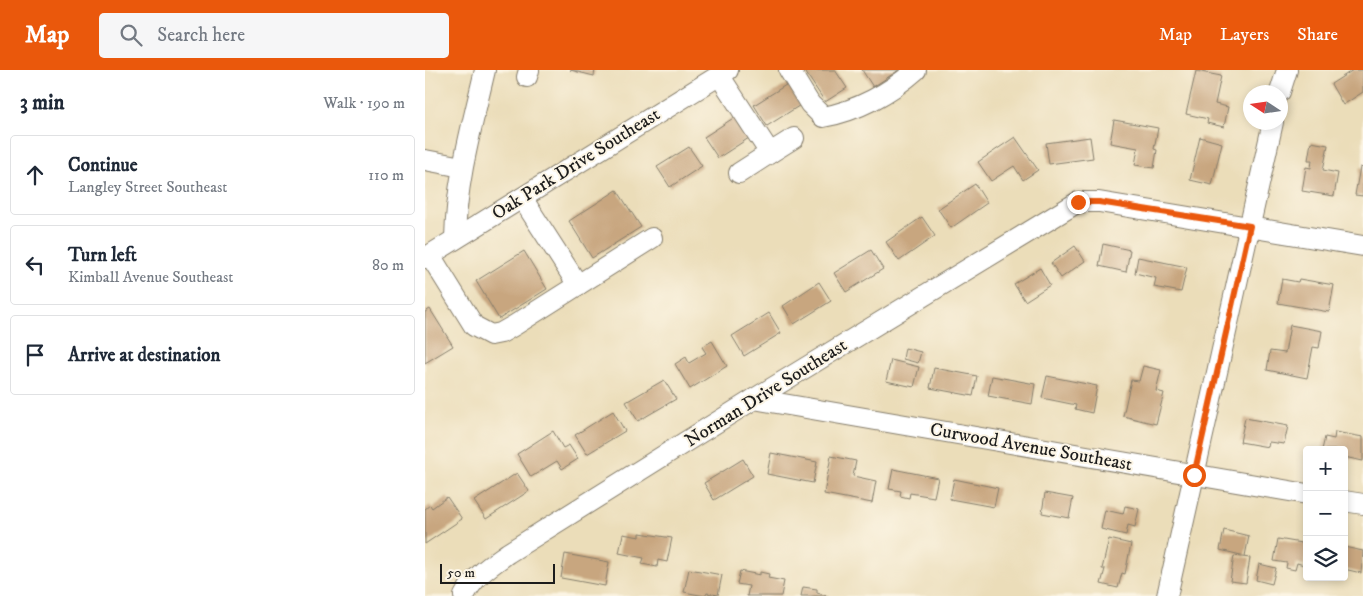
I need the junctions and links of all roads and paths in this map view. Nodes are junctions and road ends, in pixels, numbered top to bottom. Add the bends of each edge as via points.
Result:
1 (485, 70) edge
2 (789, 70) edge
3 (916, 70) edge
4 (1287, 70) edge
5 (717, 74) edge
6 (1282, 85) edge
7 (1271, 130) edge
8 (794, 138) dead end
9 (769, 153) junction
10 (425, 160) edge
11 (462, 167) junction
12 (739, 173) dead end
13 (522, 198) junction
14 (1250, 226) junction
15 (652, 238) dead end
16 (455, 239) junction
17 (1363, 246) edge
18 (428, 257) edge
19 (578, 285) junction
20 (754, 400) junction
21 (1194, 475) junction
22 (1303, 493) edge
23 (1348, 501) edge
24 (1363, 504) edge
25 (464, 596) edge
26 (1167, 596) edge

1 - 11 street
2 - 3 street via 810,104 823,118 845,113 899,84
4 - 6 street
5 - 9 street
5 - 13 street, Oak Park Drive Southeast
7 - 14 street
8 - 9 street
9 - 12 street
10 - 11 street
11 - 16 street
13 - 16 street, Oak Park Drive Southeast
13 - 19 street
14 - 17 street
14 - 20 street, Norman Drive Southeast via 1099,202 1078,202
14 - 21 street
15 - 19 street
16 - 18 street, Oak Park Drive Southeast
18 - 19 street via 474,326 491,335 501,334
20 - 21 street, Curwood Avenue Southeast
20 - 25 street, Norman Drive Southeast via 480,573
21 - 22 street, Curwood Avenue Southeast
21 - 26 street
23 - 24 street

